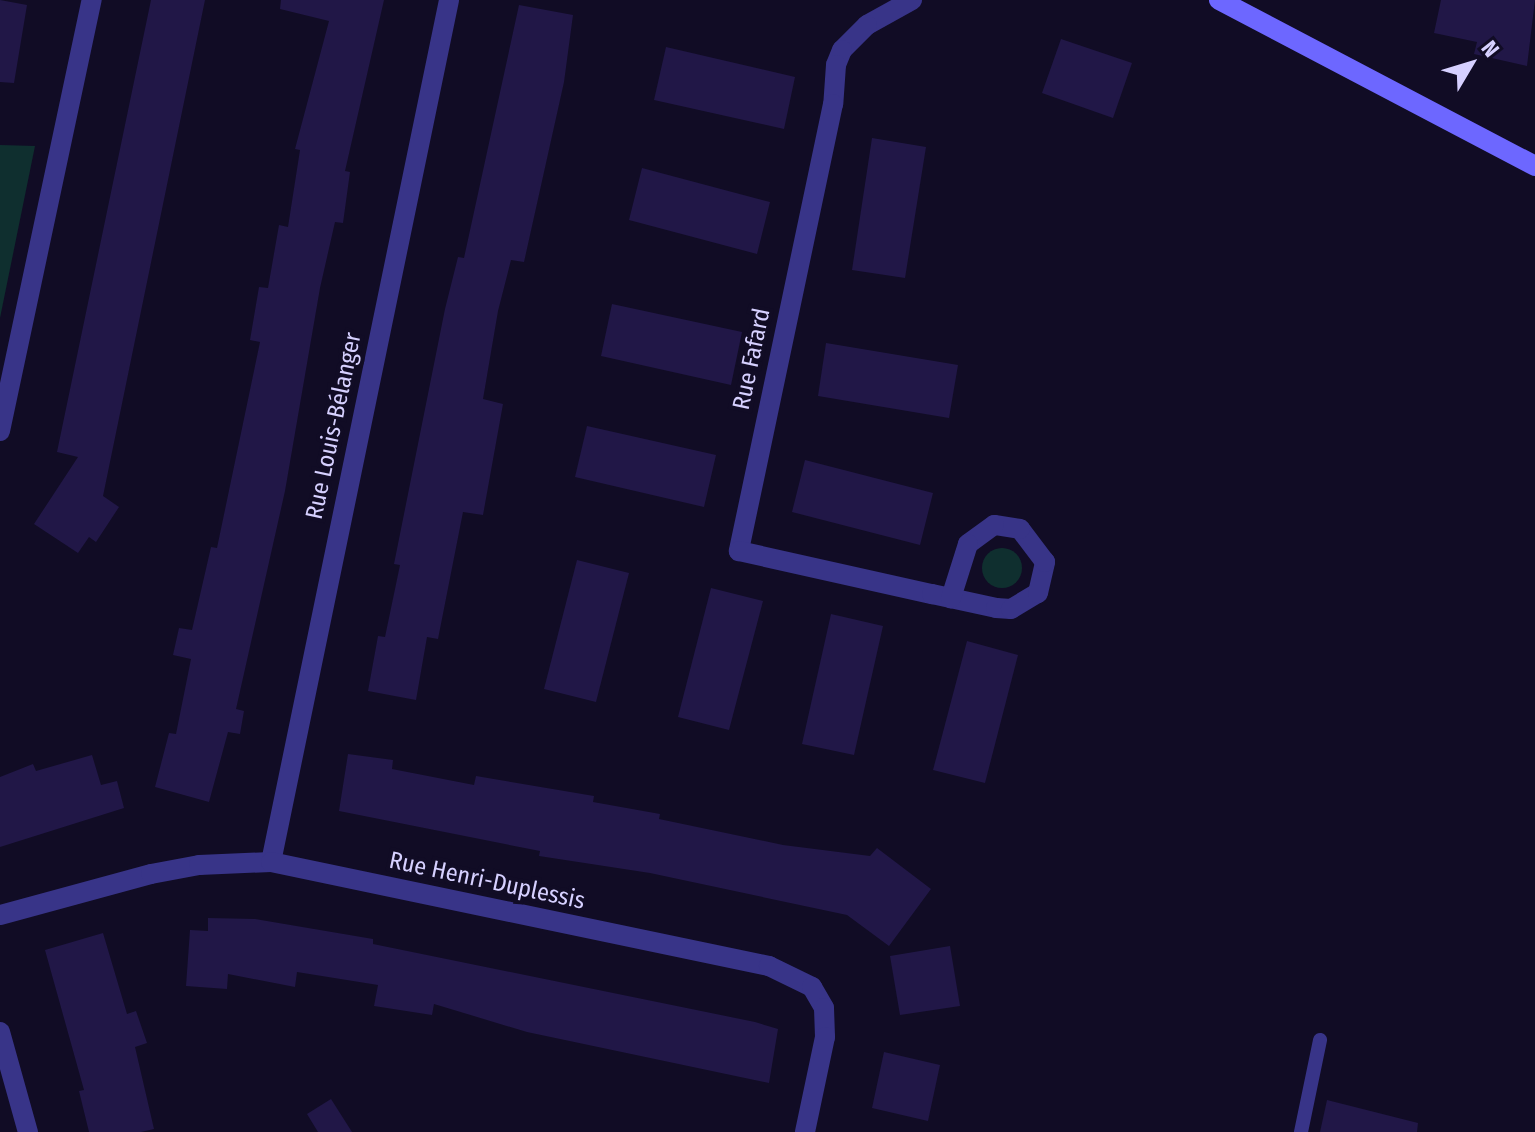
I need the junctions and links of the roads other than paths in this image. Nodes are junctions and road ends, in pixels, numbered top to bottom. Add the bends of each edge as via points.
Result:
1 (92, 0) edge
2 (449, 0) edge
3 (912, 0) edge
4 (1219, 0) edge
5 (1535, 166) edge
6 (0, 431) edge
7 (951, 598) junction
8 (271, 862) junction
9 (0, 915) edge
10 (0, 1032) edge
11 (1320, 1040) dead end
12 (28, 1132) edge
13 (805, 1132) edge
14 (1301, 1132) edge

1 - 6 street
2 - 8 street, Rue Louis-Bélanger
3 - 7 street, Rue Fafard via 867,25 842,50 836,65 833,104 739,551
4 - 5 main road
7 - 7 street, Rue Fafard via 1011,609 1038,593 1045,562 1020,529 994,525 968,544
8 - 9 street, Rue Henri-Duplessis via 199,865 151,874
8 - 13 street, Rue Henri-Duplessis via 797,976 812,987 824,1008 825,1037
10 - 12 street
11 - 14 lane

